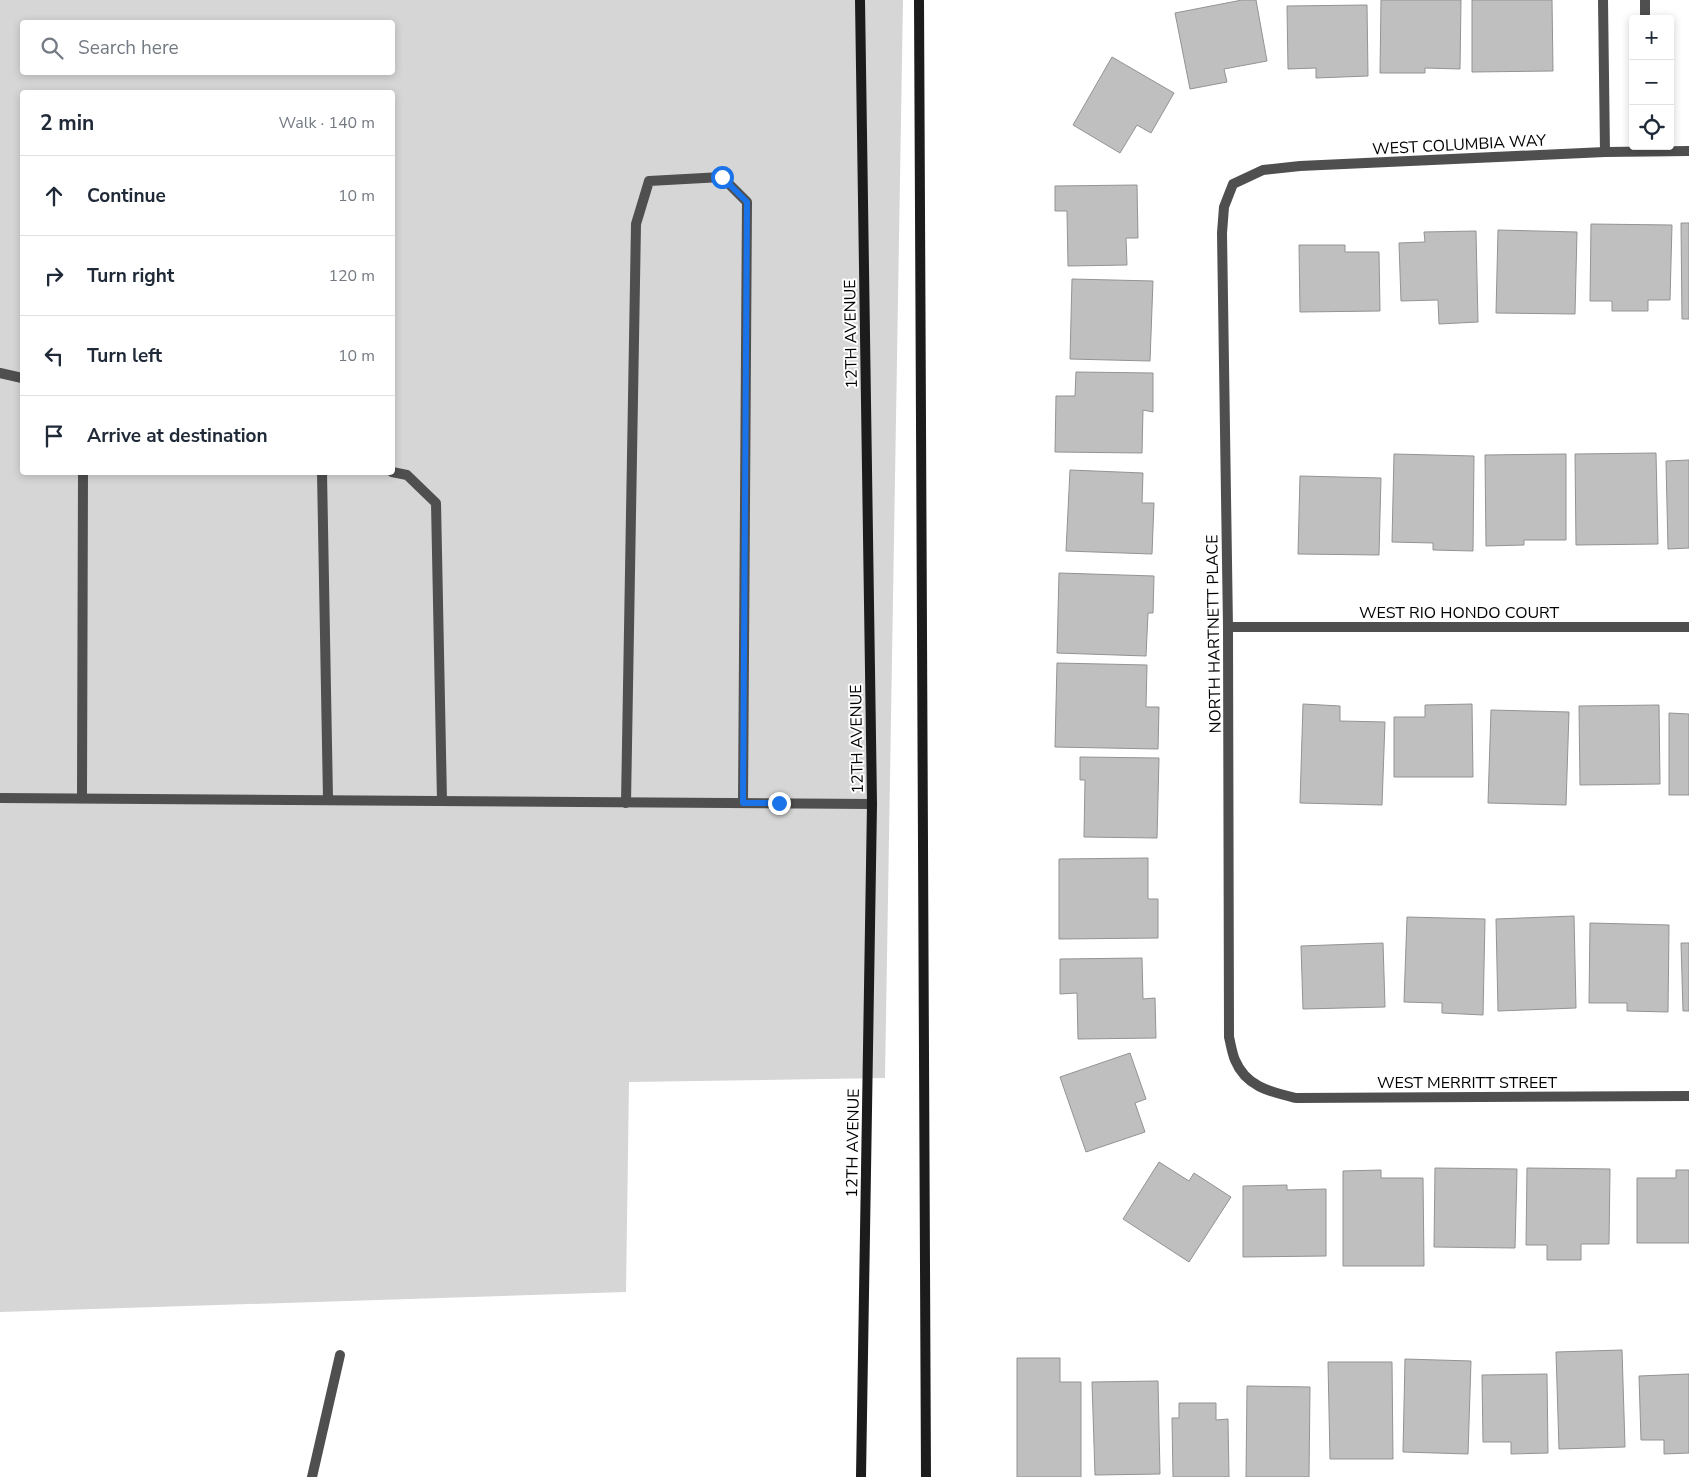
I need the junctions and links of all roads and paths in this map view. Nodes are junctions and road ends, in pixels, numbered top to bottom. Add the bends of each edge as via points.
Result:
1 (860, 0) edge
2 (919, 0) edge
3 (1603, 0) edge
4 (1645, 0) edge
5 (1645, 15) edge
6 (1633, 150) edge
7 (1668, 150) edge
8 (1689, 151) edge
9 (1604, 152) junction
10 (1234, 184) joint
11 (0, 373) edge
12 (20, 378) edge
13 (395, 473) edge
14 (83, 475) edge
15 (322, 475) edge
16 (1228, 626) junction
17 (1689, 627) edge
18 (0, 798) edge
19 (82, 798) junction
20 (328, 799) junction
21 (442, 802) junction
22 (626, 803) junction
23 (743, 803) junction
24 (872, 804) junction
25 (1248, 1081) joint
26 (1689, 1096) edge
27 (340, 1356) dead end
28 (312, 1477) edge
29 (861, 1477) edge
30 (926, 1477) edge

1 - 24 main road, 12TH AVENUE
2 - 30 main road
3 - 9 street
4 - 5 street
6 - 9 street, WEST COLUMBIA WAY
7 - 8 street, WEST COLUMBIA WAY
9 - 10 street, WEST COLUMBIA WAY via 1300,166 1263,170
10 - 16 street, NORTH HARTNETT PLACE via 1224,207 1222,234
11 - 12 street
13 - 21 street via 407,475 436,503
14 - 19 street
15 - 20 street
16 - 17 street, WEST RIO HONDO COURT
16 - 25 street, NORTH HARTNETT PLACE via 1229,1037 1235,1061
18 - 19 street
19 - 20 street
20 - 21 street
21 - 22 street
22 - 23 street
22 - 23 street via 636,224 649,181 722,177 747,202
23 - 24 street
24 - 29 main road, 12TH AVENUE
25 - 26 street, WEST MERRITT STREET via 1271,1092 1296,1098
27 - 28 street

